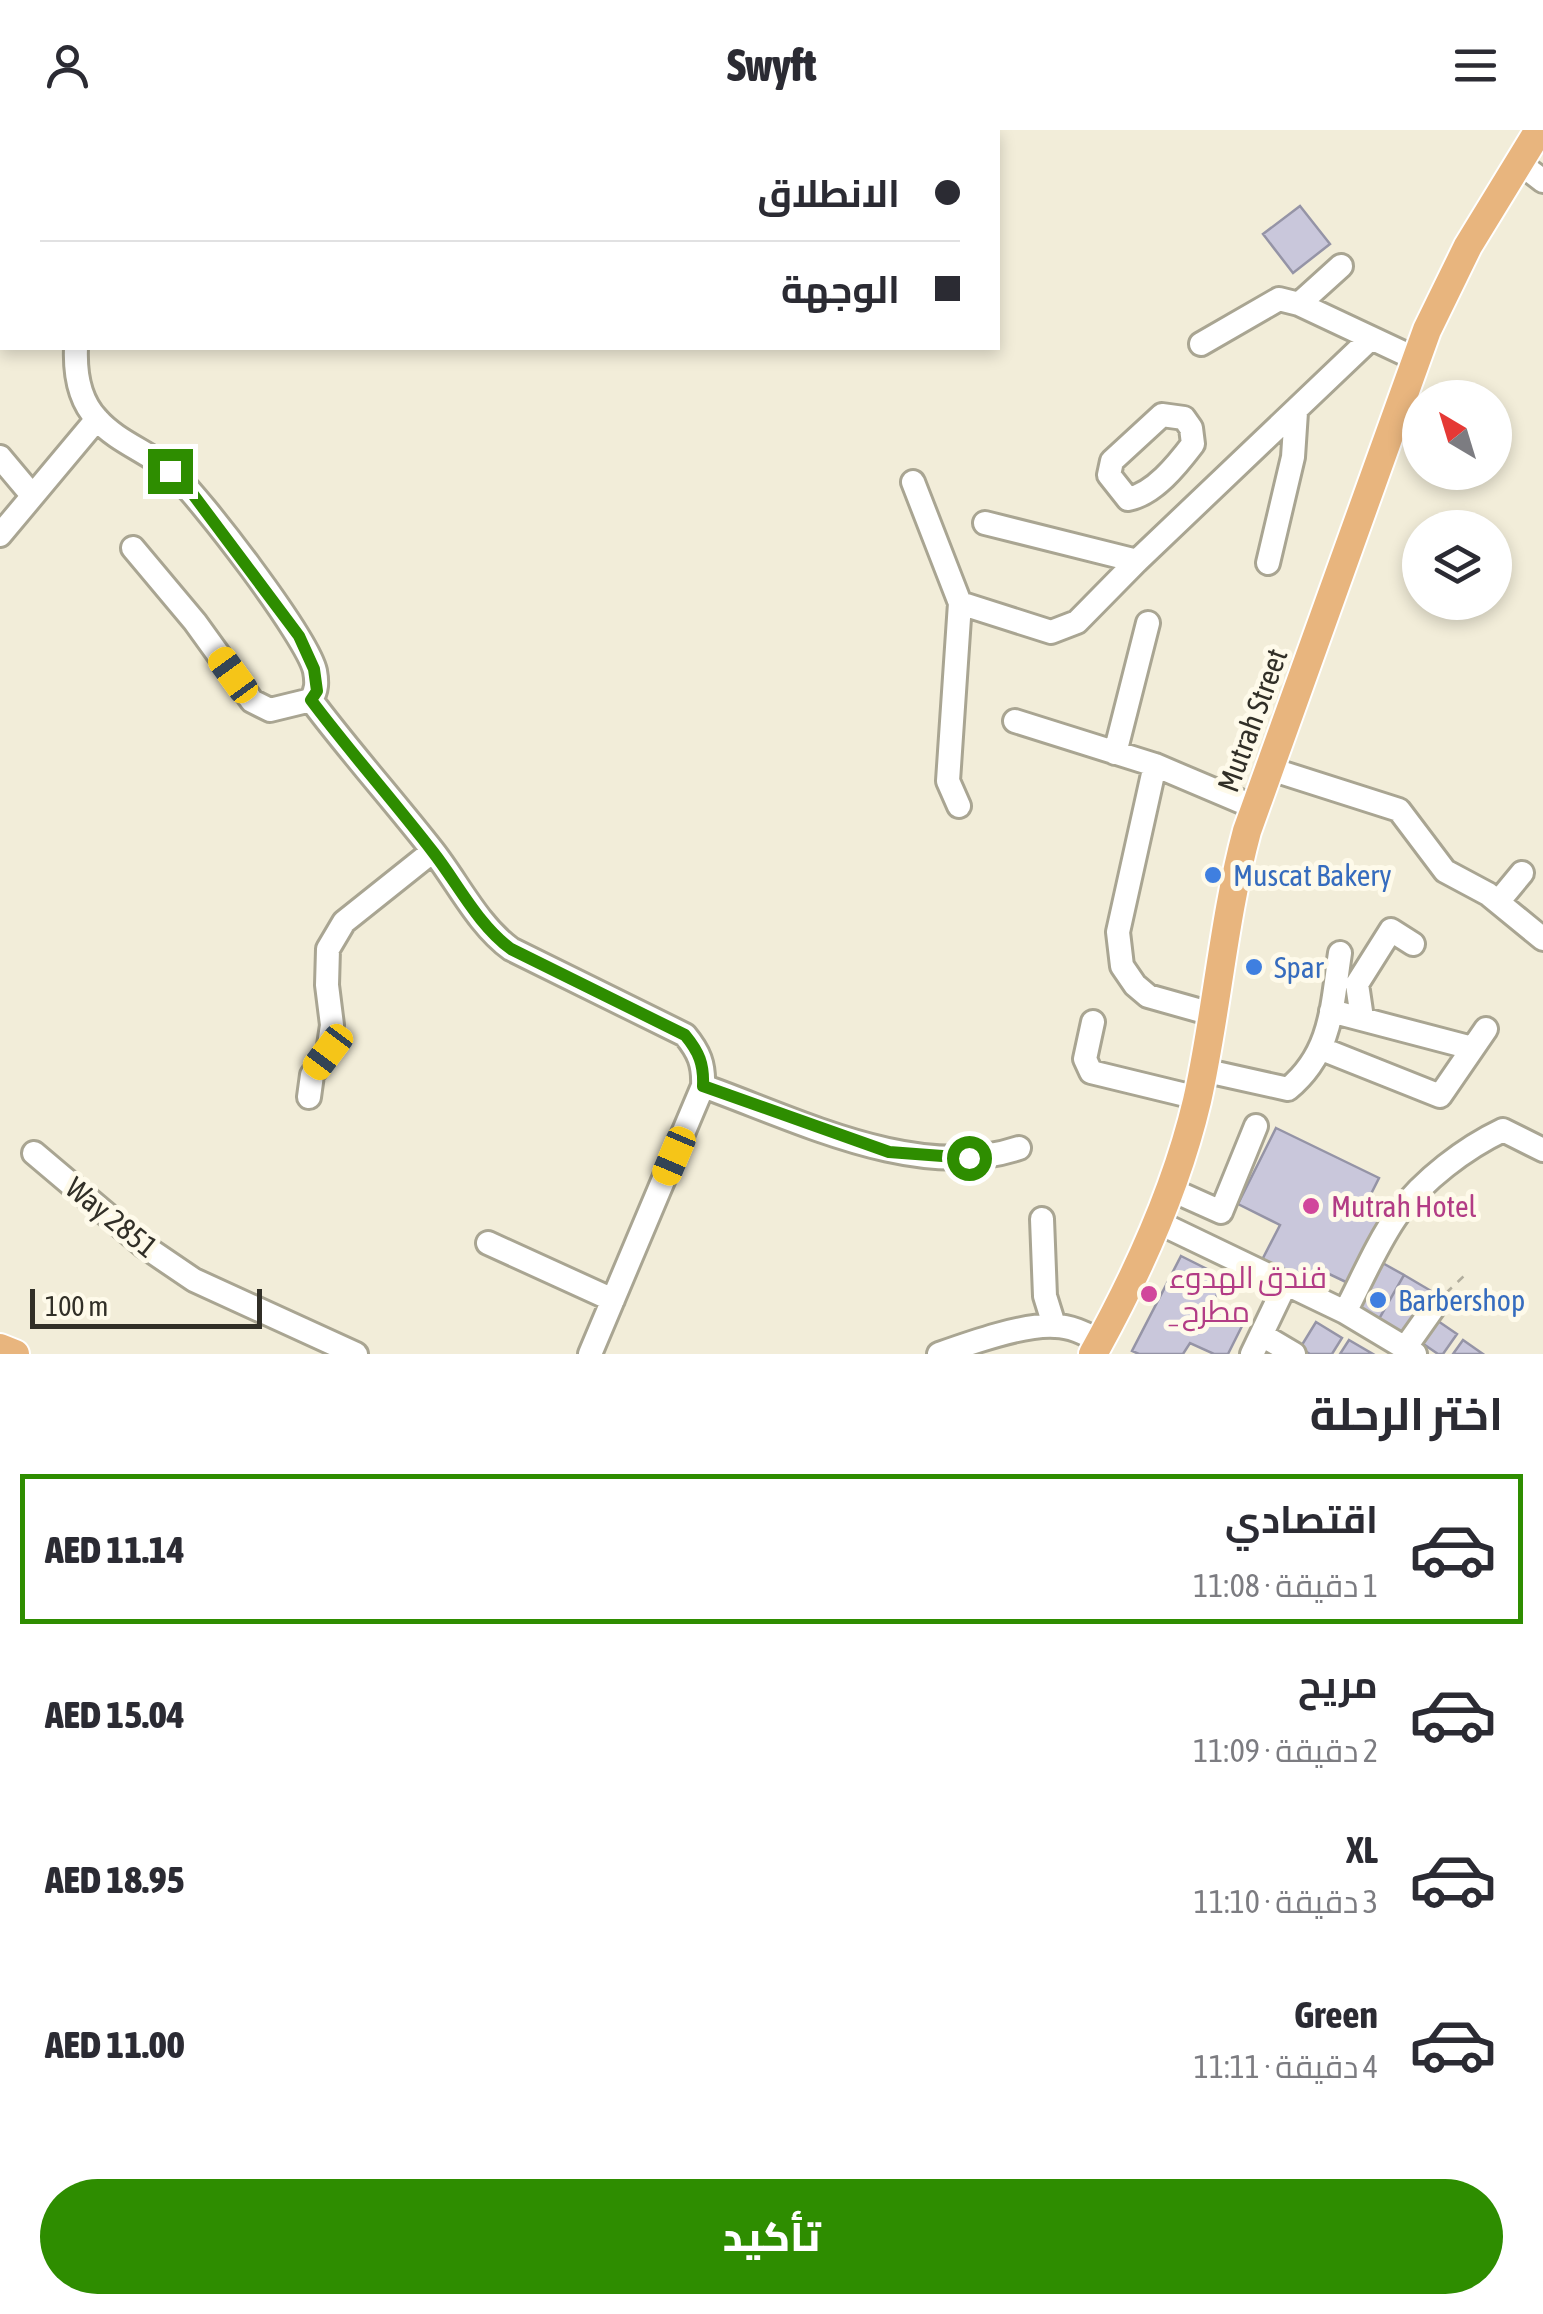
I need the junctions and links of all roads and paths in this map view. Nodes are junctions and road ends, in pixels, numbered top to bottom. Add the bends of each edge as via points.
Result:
1 (1539, 130) edge
2 (1539, 167) edge
3 (1341, 266) dead end
4 (1299, 304) junction
5 (1371, 338) junction
6 (1200, 344) dead end
7 (76, 350) edge
8 (1416, 359) junction
9 (1296, 412) junction
10 (96, 420) junction
11 (0, 457) edge
12 (1158, 481) dead end
13 (913, 482) dead end
14 (32, 494) junction
15 (1186, 514) junction
16 (985, 523) dead end
17 (0, 536) edge
18 (134, 548) dead end
19 (1137, 560) junction
20 (1268, 563) dead end
21 (960, 603) junction
22 (1148, 623) dead end
23 (311, 700) junction
24 (1016, 722) dead end
25 (1115, 753) junction
26 (1155, 765) junction
27 (1280, 772) junction
28 (959, 806) dead end
29 (1254, 807) junction
30 (433, 850) junction
31 (1522, 874) dead end
32 (1498, 902) junction
33 (1543, 939) edge
34 (1413, 944) dead end
35 (1340, 952) dead end
36 (1331, 1011) junction
37 (1212, 1014) junction
38 (1362, 1018) junction
39 (1093, 1022) dead end
40 (1322, 1049) junction
41 (1216, 1073) junction
42 (703, 1086) junction
43 (309, 1098) dead end
44 (1198, 1098) junction
45 (1256, 1126) dead end
46 (1019, 1148) dead end
47 (1543, 1150) edge
48 (34, 1153) dead end
49 (1182, 1195) junction
50 (1042, 1219) dead end
51 (1170, 1228) junction
52 (488, 1244) dead end
53 (1466, 1274) dead end
54 (1286, 1283) junction
55 (613, 1300) junction
56 (1434, 1307) joint
57 (1345, 1312) junction
58 (1054, 1326) junction
59 (1257, 1345) edge
60 (0, 1348) edge
61 (1398, 1349) edge
62 (1100, 1350) edge
63 (14, 1354) edge
64 (356, 1354) edge
65 (590, 1354) edge
66 (939, 1354) edge
67 (1294, 1354) edge

1 - 8 main road, Mutrah Street via 1453,274
2 - 27 main road, Mutrah Street via 1462,283 1438,334
3 - 4 street
4 - 5 street
4 - 6 street via 1279,299
5 - 8 street
5 - 9 street
7 - 10 street via 78,382
8 - 29 main road, Mutrah Street
9 - 15 street
9 - 20 street via 1293,458
10 - 14 street
10 - 23 street via 170,471 205,510 299,636 314,669 317,691
11 - 14 street
12 - 15 street
13 - 21 street
14 - 17 street
15 - 19 street
16 - 19 street
18 - 23 street via 252,702 270,710
19 - 21 street via 1077,622 1051,632
21 - 28 street via 948,781
22 - 25 street
23 - 30 street
24 - 25 street
25 - 26 street
26 - 29 street
26 - 37 street via 1118,932 1122,966 1148,996
27 - 32 street via 1399,810 1445,871
27 - 41 main road, Mutrah Street via 1252,867
29 - 37 main road, Mutrah Street via 1234,880
30 - 42 street via 496,938 685,1035 704,1067
30 - 43 street via 344,922 328,949 332,1025
31 - 32 street
32 - 33 street
34 - 38 street via 1391,930 1358,984
35 - 36 street
36 - 38 street
36 - 40 street
37 - 44 main road, Mutrah Street
38 - 40 street via 1479,1038 1440,1096
39 - 44 street via 1085,1058 1091,1072
40 - 41 street via 1288,1089
41 - 49 main road, Mutrah Street
42 - 46 street via 889,1152 991,1157
42 - 55 street
44 - 62 main road, Mutrah Street via 1168,1195
45 - 49 street via 1221,1212
47 - 57 street via 1503,1130 1422,1187 1398,1215
48 - 64 street, Way 2851 via 194,1280
49 - 51 main road, Mutrah Street
50 - 58 street via 1044,1296
51 - 54 street
51 - 62 main road, Mutrah Street
52 - 55 street
53 - 56 path
54 - 57 street
54 - 59 street
55 - 65 street
56 - 61 street
57 - 61 street
58 - 62 street via 1081,1331
58 - 66 street
59 - 67 street
60 - 63 main road

